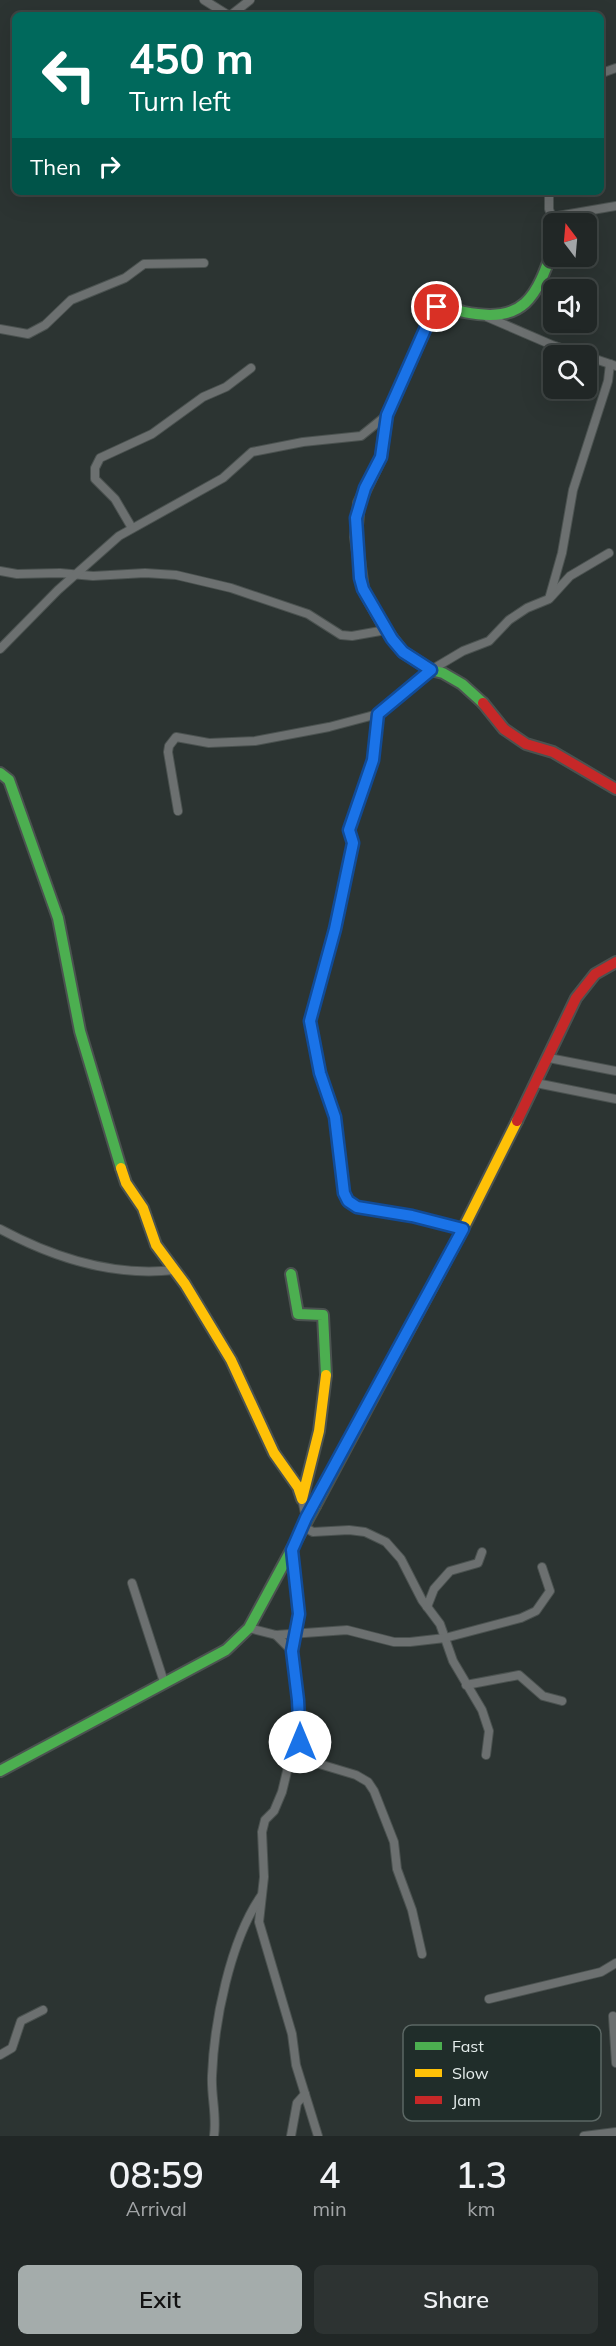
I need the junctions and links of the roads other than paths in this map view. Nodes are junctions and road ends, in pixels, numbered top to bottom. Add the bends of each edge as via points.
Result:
1 (204, 0) edge
2 (250, 0) edge
3 (225, 12) edge
4 (234, 12) edge
5 (549, 195) edge
6 (616, 206) edge
7 (552, 213) edge
8 (584, 213) edge
9 (204, 263) dead end
10 (547, 267) edge
11 (487, 317) junction
12 (0, 329) edge
13 (552, 345) edge
14 (597, 360) edge
15 (613, 365) edge
16 (251, 369) dead end
17 (387, 415) junction
18 (132, 528) junction
19 (609, 553) dead end
20 (0, 571) edge
21 (75, 575) junction
22 (549, 599) junction
23 (386, 630) junction
24 (0, 649) edge
25 (431, 670) junction
26 (378, 714) junction
27 (0, 774) edge
28 (616, 789) edge
29 (178, 811) dead end
30 (616, 962) edge
31 (549, 1058) junction
32 (616, 1071) edge
33 (537, 1083) junction
34 (616, 1099) edge
35 (0, 1229) edge
36 (463, 1229) junction
37 (174, 1270) junction
38 (291, 1274) dead end
39 (302, 1498) junction
40 (304, 1522) junction
41 (292, 1550) junction
42 (482, 1552) dead end
43 (542, 1567) dead end
44 (132, 1584) dead end
45 (427, 1607) junction
46 (249, 1628) junction
47 (294, 1634) junction
48 (276, 1635) junction
49 (445, 1638) junction
50 (292, 1651) junction
51 (164, 1682) junction
52 (466, 1685) junction
53 (562, 1701) dead end
54 (486, 1755) dead end
55 (296, 1757) junction
56 (0, 1771) edge
57 (261, 1894) junction
58 (422, 1954) dead end
59 (616, 1963) edge
60 (489, 1999) dead end
61 (43, 2010) dead end
62 (613, 2016) dead end
63 (0, 2055) edge
64 (616, 2063) edge
65 (304, 2094) junction
66 (616, 2132) edge
67 (214, 2136) edge
68 (291, 2136) edge
69 (318, 2136) edge
70 (584, 2136) edge

1 - 3 street
2 - 4 street
5 - 7 street
6 - 8 street
9 - 12 street via 144,264 125,278 71,300 45,325 28,334
10 - 11 street via 534,297 510,315
11 - 13 street
11 - 17 street via 435,309
14 - 15 street
15 - 22 street via 573,490
16 - 18 street via 152,434 100,458 95,479 115,499
17 - 18 street via 360,436 252,452 223,478
17 - 23 street via 381,457 365,488 356,518 360,578
18 - 21 street
19 - 22 street via 570,576
20 - 21 street
21 - 23 street via 176,575 231,588 308,614 341,635
21 - 24 street
22 - 25 street via 526,608 489,641
23 - 25 street via 403,652
25 - 26 street
25 - 28 street via 462,684 504,729 526,744 553,752
26 - 29 street via 255,741 209,743 176,737 168,752
26 - 36 street via 373,760 349,830 353,843 310,1021 320,1073 335,1117 348,1201 357,1207
27 - 37 street via 9,780 58,918 80,1031 120,1166 156,1245
30 - 31 street via 585,984
31 - 32 street
31 - 33 street
33 - 34 street
33 - 36 street
35 - 37 street via 29,1245 92,1266 147,1273
36 - 40 street
37 - 39 street via 231,1360 274,1453
38 - 39 street via 298,1314 323,1315 327,1335 326,1407
39 - 40 street
40 - 41 street
40 - 45 street via 313,1532 349,1530 386,1542 401,1559
41 - 46 street
41 - 47 street via 299,1614
42 - 45 street via 478,1563 450,1571 434,1589
43 - 49 street via 550,1591 536,1611 510,1622
44 - 51 street
45 - 49 street
46 - 48 street
46 - 51 street via 226,1650
47 - 48 street
47 - 49 street via 347,1630 394,1642
47 - 50 street
48 - 50 street
49 - 52 street
50 - 55 street via 300,1728
51 - 56 street
52 - 53 street via 519,1675 543,1696
52 - 54 street via 482,1710 489,1731
55 - 57 street via 290,1760 282,1792 263,1826
55 - 58 street via 356,1775 374,1791 394,1842 397,1869
57 - 65 street via 260,1930 292,2034
57 - 67 street via 242,1929 224,1994 213,2060
59 - 60 street via 601,1972
61 - 63 street via 21,2021 12,2048
62 - 64 street
65 - 68 street via 297,2103
65 - 69 street
66 - 70 street

